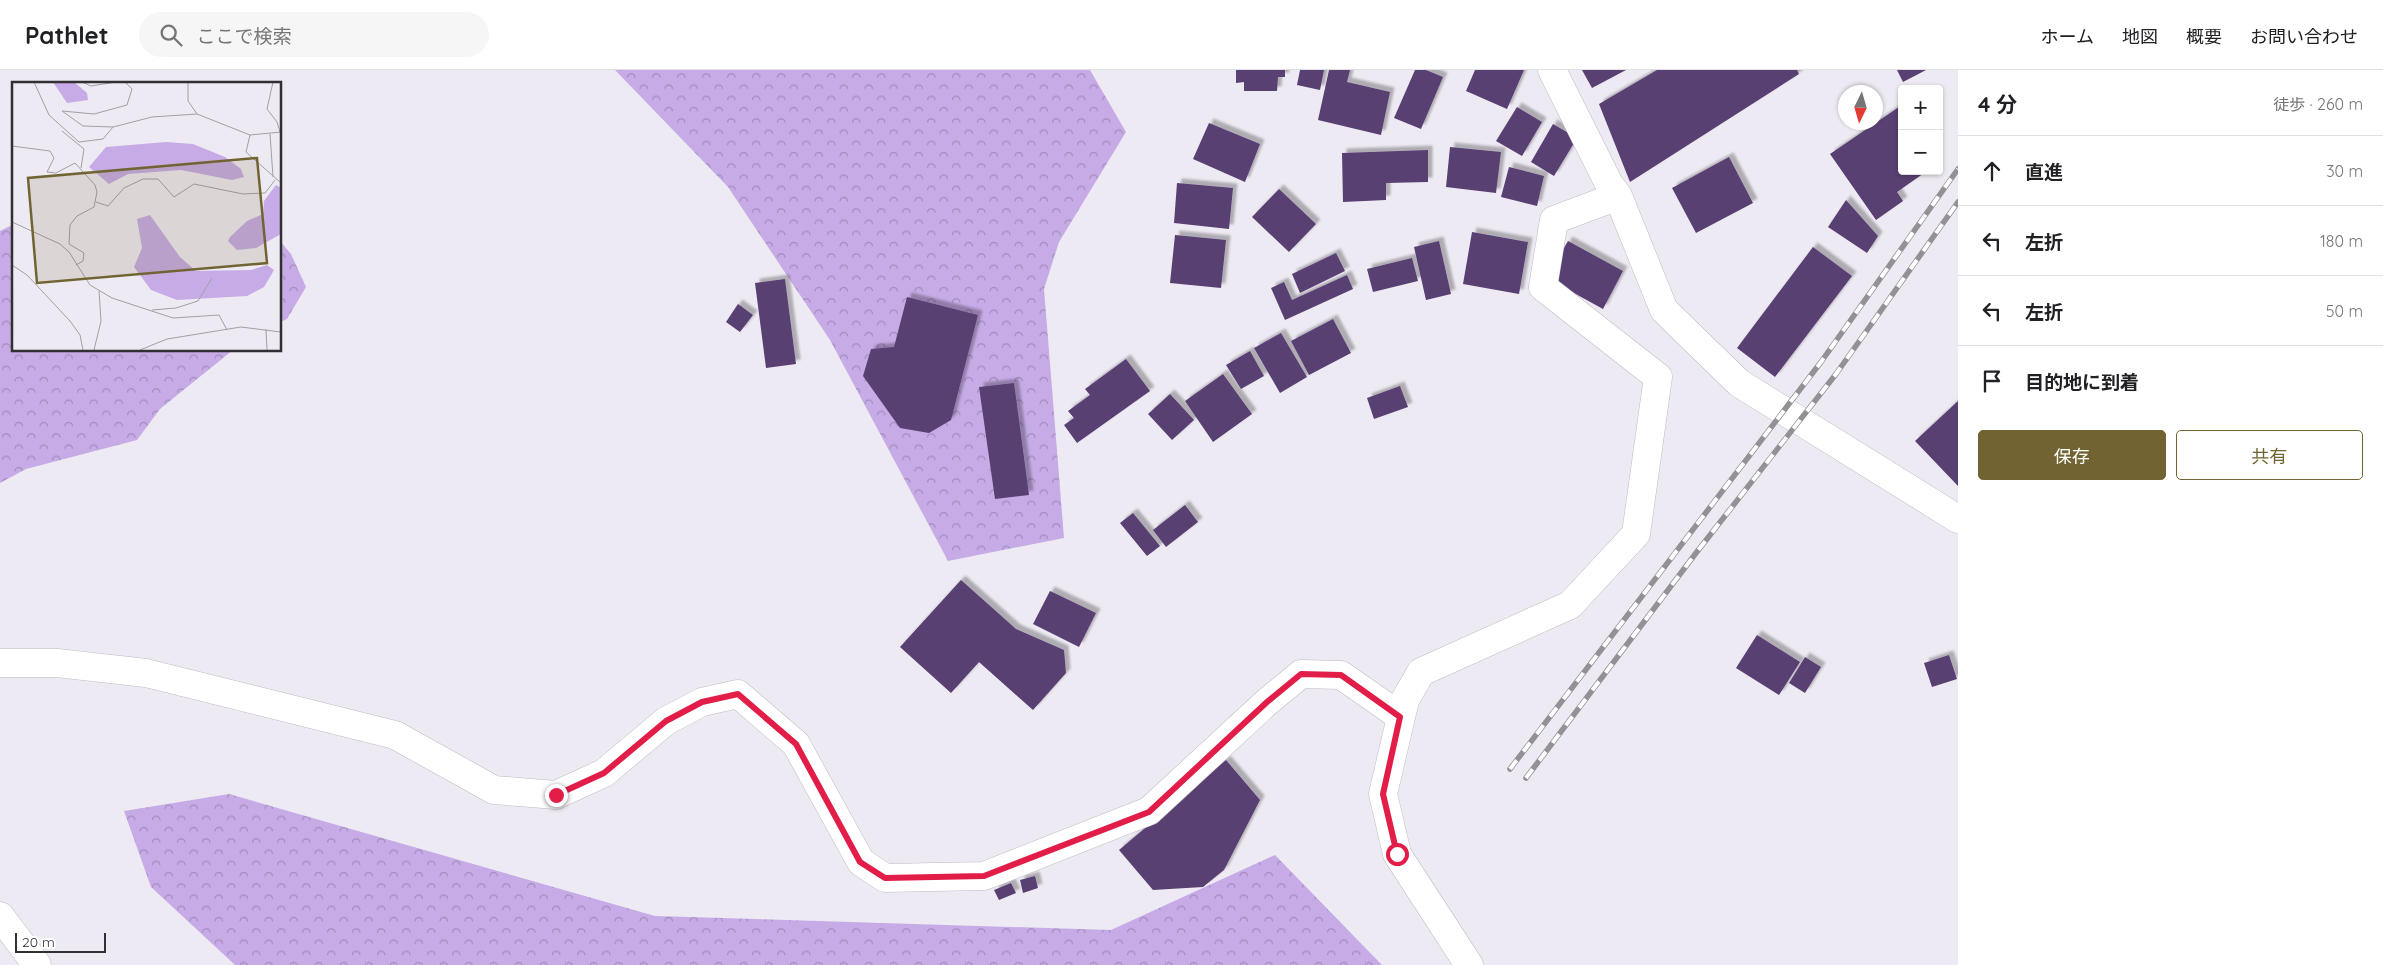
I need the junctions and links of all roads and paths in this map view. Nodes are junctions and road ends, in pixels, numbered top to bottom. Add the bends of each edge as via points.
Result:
1 (1552, 70) edge
2 (1618, 196) junction
3 (1958, 519) edge
4 (0, 663) edge
5 (1400, 717) junction
6 (0, 916) edge
7 (37, 965) edge
8 (1469, 965) edge

1 - 2 street
2 - 3 street via 1664,310 1739,383
2 - 5 street via 1554,220 1543,287 1658,377 1636,534 1570,605 1421,672 1404,700
4 - 5 street via 57,662 146,673 395,735 494,790 556,795 604,773 666,721 702,702 738,694 796,744 860,862 885,878 984,876 1149,812 1301,674 1341,675
5 - 8 street via 1383,794 1397,854
6 - 7 street

